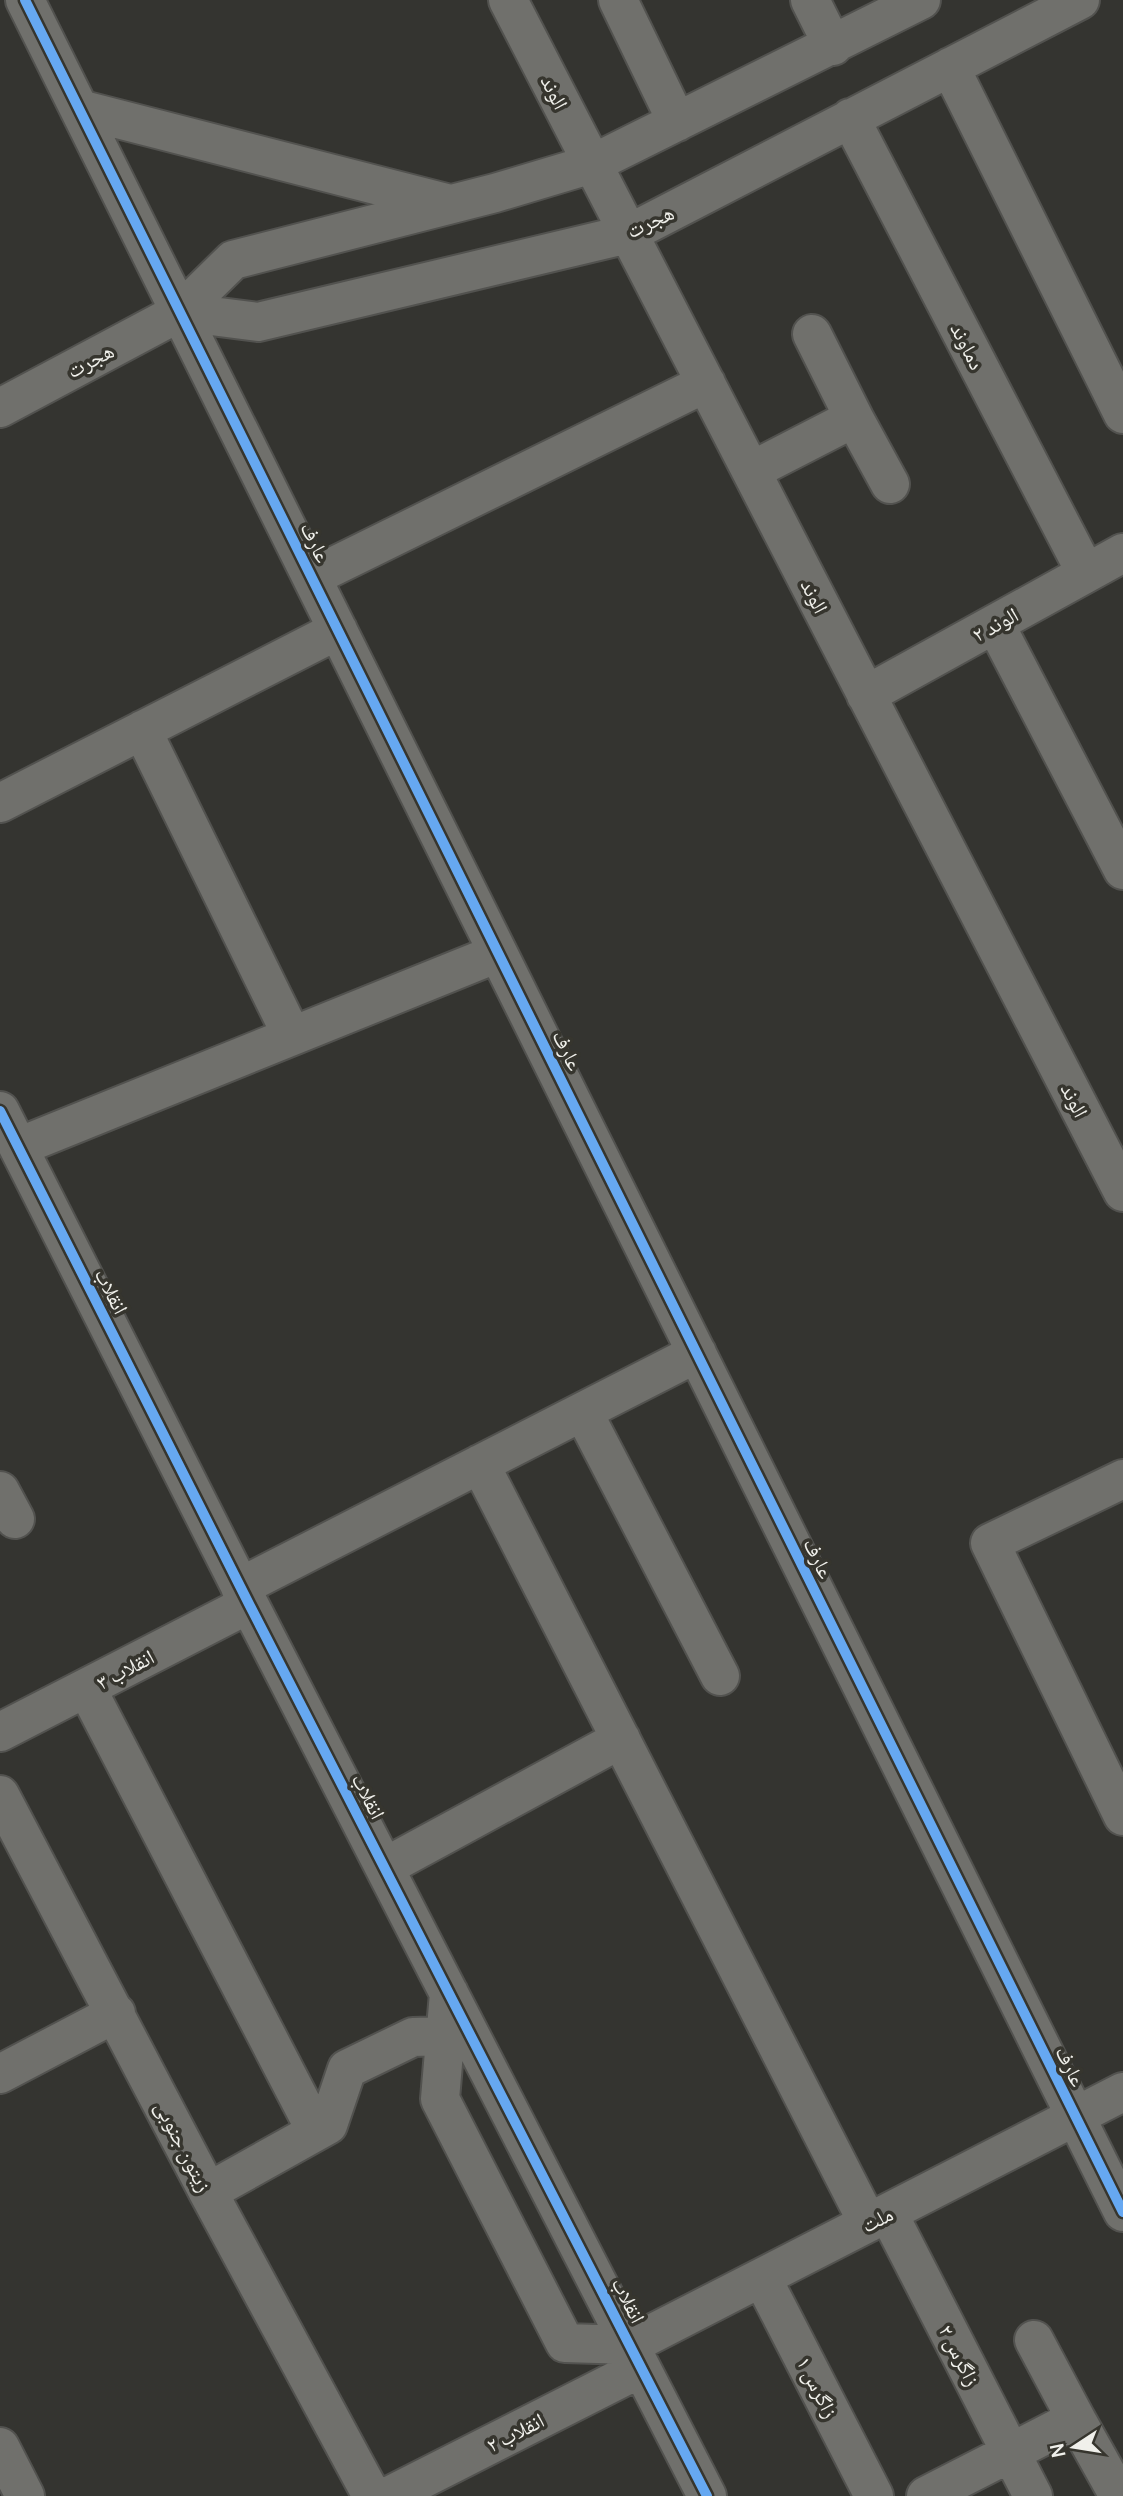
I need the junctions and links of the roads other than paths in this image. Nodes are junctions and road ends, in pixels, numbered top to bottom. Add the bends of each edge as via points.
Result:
1 (26, 0) edge
2 (508, 0) edge
3 (618, 0) edge
4 (810, 0) edge
5 (921, 0) edge
6 (1080, 0) edge
7 (833, 46) junction
8 (950, 67) junction
9 (79, 109) junction
10 (850, 118) junction
11 (677, 122) junction
12 (592, 164) junction
13 (448, 204) junction
14 (628, 234) junction
15 (180, 312) junction
16 (812, 334) dead end
17 (706, 383) junction
18 (0, 408) edge
19 (1123, 414) edge
20 (855, 418) junction
21 (751, 471) junction
22 (890, 484) dead end
23 (1123, 553) edge
24 (1086, 573) junction
25 (312, 577) junction
26 (995, 624) junction
27 (338, 630) junction
28 (866, 695) junction
29 (142, 730) junction
30 (0, 803) edge
31 (1123, 870) edge
32 (498, 953) junction
33 (292, 1036) junction
34 (0, 1111) edge
35 (18, 1147) junction
36 (1123, 1192) edge
37 (697, 1353) junction
38 (583, 1412) junction
39 (481, 1464) junction
40 (1123, 1479) edge
41 (244, 1595) junction
42 (720, 1676) dead end
43 (87, 1689) junction
44 (0, 1732) edge
45 (621, 1739) junction
46 (0, 1795) edge
47 (1123, 1816) edge
48 (385, 1867) junction
49 (449, 1993) junction
50 (116, 2013) junction
51 (445, 2036) junction
52 (0, 2074) edge
53 (1123, 2092) edge
54 (1075, 2117) junction
55 (316, 2131) junction
56 (208, 2192) junction
57 (1123, 2212) edge
58 (878, 2218) junction
59 (762, 2278) junction
60 (1034, 2340) dead end
61 (636, 2357) junction
62 (1076, 2418) junction
63 (0, 2447) edge
64 (1010, 2452) junction
65 (25, 2496) edge
66 (372, 2496) edge
67 (389, 2496) edge
68 (707, 2496) edge
69 (874, 2496) edge
70 (926, 2496) edge
71 (1033, 2496) edge
72 (1119, 2496) edge

1 - 9 street, عارف
2 - 12 street, الوند
3 - 11 street
4 - 7 street
5 - 7 street, هجرت
6 - 8 street, هجرت
7 - 11 street, هجرت
8 - 10 street, هجرت
8 - 19 street
9 - 13 street
9 - 15 street, عارف
10 - 14 street, هجرت
10 - 24 street, دماوند
11 - 12 street, هجرت
12 - 13 street, هجرت
12 - 14 street, الوند
13 - 15 street, هجرت via 233,260
14 - 15 street, هجرت via 258,321
14 - 17 street, الوند
15 - 18 street, هجرت
15 - 25 street, عارف
16 - 20 street
17 - 21 street, الوند
17 - 25 street
20 - 21 street
20 - 22 street
21 - 28 street, الوند
23 - 24 street, الوند ۲
24 - 26 street, الوند ۲
25 - 27 street, عارف
26 - 28 street, الوند ۲
26 - 31 street
27 - 29 street
27 - 32 street, عارف
28 - 36 street, الوند
29 - 30 street
29 - 33 street
32 - 33 street
32 - 37 street, عارف
33 - 35 street
34 - 35 street, انقلاب
35 - 41 street, انقلاب
37 - 38 street, انقلاب ۳
37 - 54 street, عارف
38 - 39 street, انقلاب ۳
38 - 42 street
39 - 41 street, انقلاب ۳
39 - 45 street, زاگرس ۲
40 - 47 street via 990,1543
41 - 43 street, انقلاب ۳
41 - 48 street, انقلاب
43 - 44 street, انقلاب ۳
43 - 55 street
45 - 48 street
45 - 58 street, زاگرس ۲
46 - 50 street, زیتون جنوبی
48 - 49 street, انقلاب
49 - 51 street
49 - 61 street, انقلاب
50 - 52 street
50 - 56 street, زیتون جنوبی
51 - 55 street via 413,2037 347,2069 328,2125
51 - 61 street via 440,2099 565,2343
53 - 54 street, ملت
54 - 57 street, عارف
54 - 58 street, ملت
55 - 56 street
56 - 66 street, زیتون جنوبی
58 - 59 street, ملت
58 - 64 street, زاگرس ۲
59 - 61 street, ملت
59 - 69 street, زاگرس ۱
60 - 62 street
61 - 67 street, انقلاب ۲
61 - 68 street, انقلاب
62 - 64 street
62 - 72 street
63 - 65 street
64 - 70 street
64 - 71 street, زاگرس ۲

